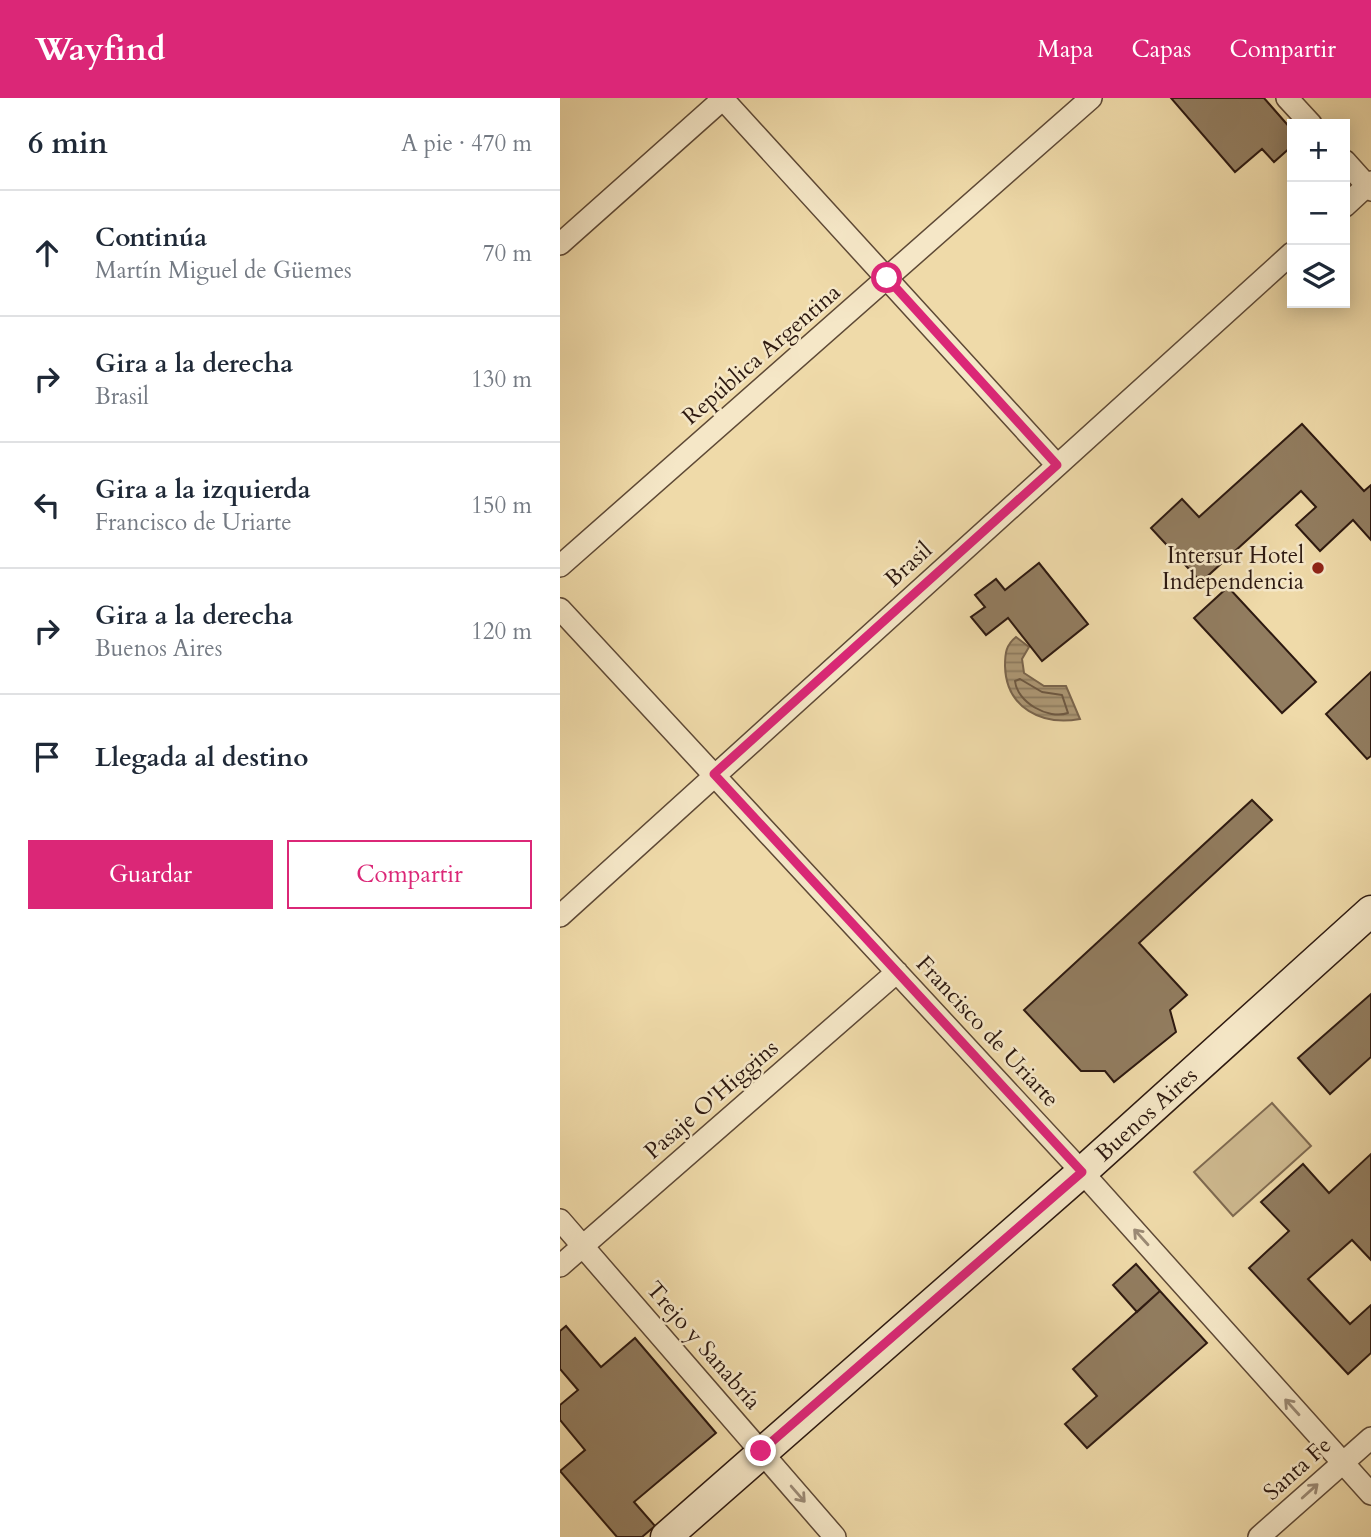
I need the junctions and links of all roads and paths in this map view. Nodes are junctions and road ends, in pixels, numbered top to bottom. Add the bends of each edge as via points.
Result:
1 (723, 98) edge
2 (1091, 98) edge
3 (1287, 98) edge
4 (1306, 119) edge
5 (1350, 166) edge
6 (1370, 186) edge
7 (1350, 202) edge
8 (560, 244) edge
9 (1287, 258) edge
10 (887, 278) junction
11 (1057, 465) junction
12 (560, 566) edge
13 (560, 609) edge
14 (714, 774) junction
15 (1371, 911) edge
16 (560, 916) edge
17 (897, 972) junction
18 (1082, 1172) junction
19 (560, 1220) edge
20 (582, 1245) junction
21 (560, 1266) edge
22 (1371, 1438) edge
23 (761, 1451) junction
24 (1342, 1462) junction
25 (1371, 1494) edge
26 (666, 1537) edge
27 (835, 1537) edge
28 (1259, 1537) edge

1 - 8 street
1 - 10 street
2 - 10 street, República Argentina
3 - 4 street
5 - 6 street
6 - 7 street
9 - 11 street, Brasil
10 - 11 street
10 - 12 street, República Argentina
11 - 14 street, Brasil
13 - 14 street, Francisco de Uriarte
14 - 16 street, Brasil
14 - 17 street, Francisco de Uriarte
15 - 18 main road, Buenos Aires
17 - 18 street, Francisco de Uriarte
17 - 20 street, Pasaje O'Higgins
18 - 23 main road, Buenos Aires
24 -> 18 street, Francisco de Uriarte
19 - 20 street, Trejo y Sanabría
20 - 21 street, Pasaje O'Higgins
20 - 23 street, Trejo y Sanabría
22 - 24 street, Santa Fe
23 - 26 main road, Buenos Aires
23 -> 27 street, Trejo y Sanabría
24 - 25 street, Francisco de Uriarte
28 -> 24 street, Santa Fe

